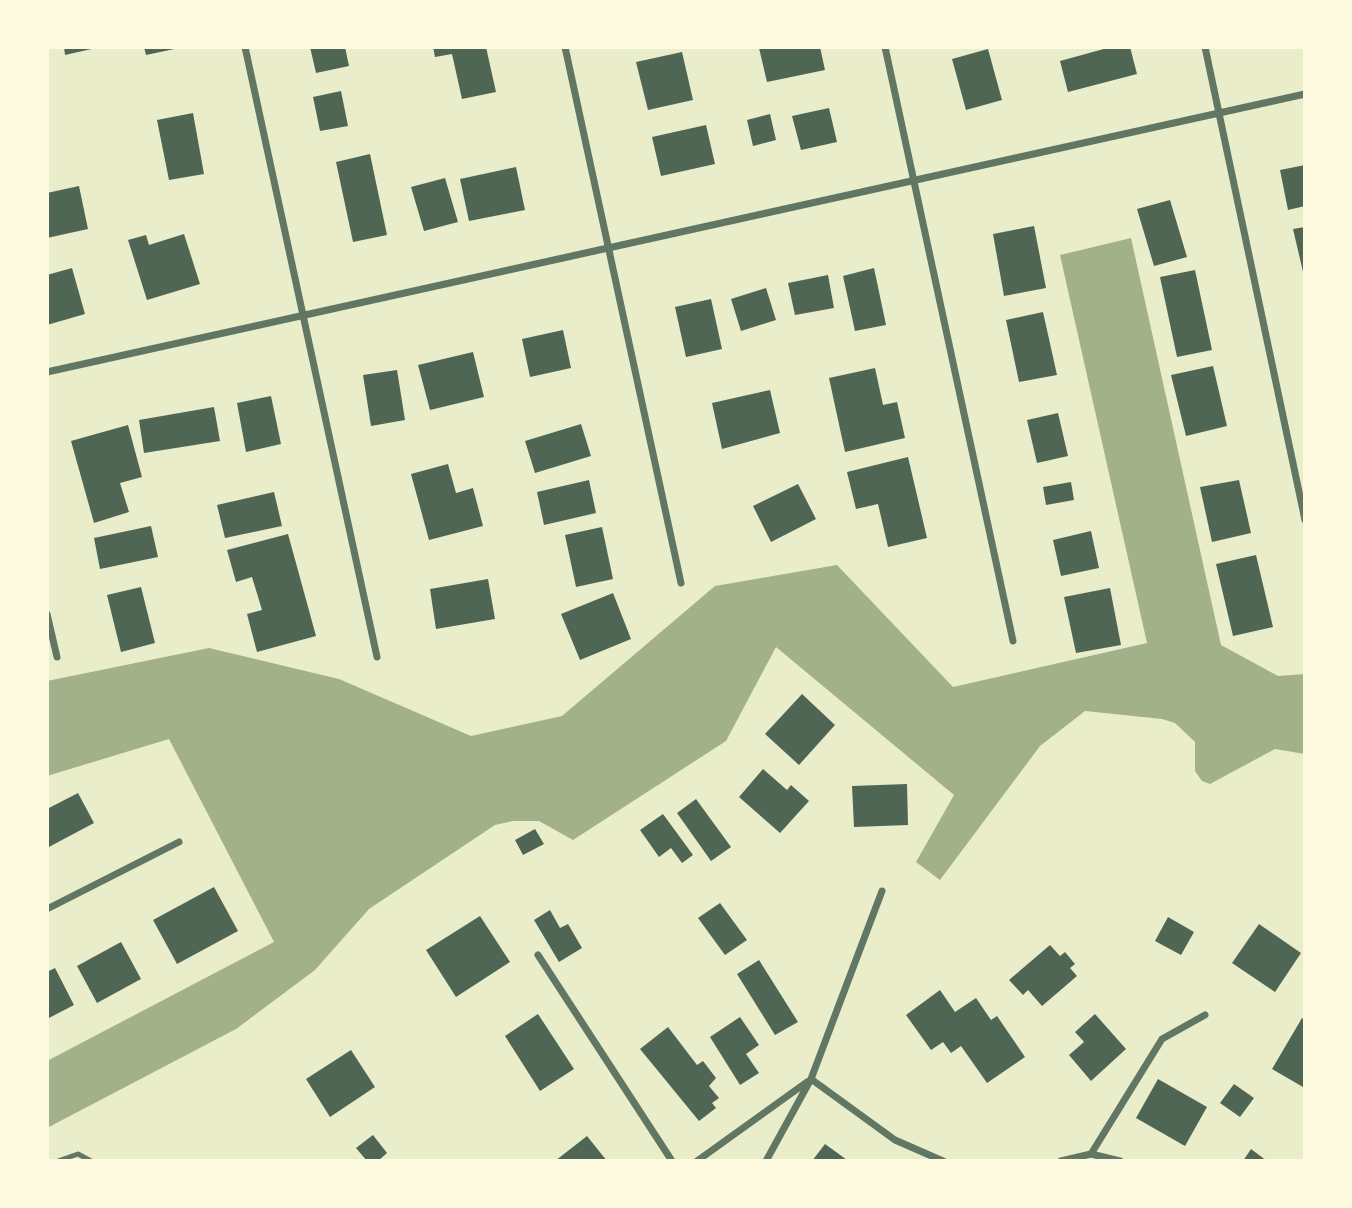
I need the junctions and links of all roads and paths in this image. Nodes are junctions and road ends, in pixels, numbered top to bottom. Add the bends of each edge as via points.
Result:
1 (245, 47) edge
2 (565, 47) edge
3 (884, 47) edge
4 (1205, 47) edge
5 (1305, 94) edge
6 (1219, 113) junction
7 (913, 181) junction
8 (608, 248) junction
9 (303, 316) junction
10 (47, 372) edge
11 (1305, 520) edge
12 (681, 583) dead end
13 (47, 614) edge
14 (1013, 641) dead end
15 (57, 657) dead end
16 (377, 657) dead end
17 (179, 842) dead end
18 (882, 891) dead end
19 (47, 909) edge
20 (538, 956) dead end
21 (1205, 1015) dead end
22 (811, 1079) junction
23 (1091, 1154) junction
24 (58, 1161) edge
25 (90, 1161) edge
26 (672, 1161) edge
27 (697, 1161) edge
28 (766, 1161) edge
29 (943, 1161) edge
30 (1061, 1161) edge
31 (1119, 1161) edge

1 - 9 street
2 - 8 street
3 - 7 street
4 - 6 street
5 - 6 street
6 - 7 street
6 - 11 street
7 - 8 street
7 - 14 street
8 - 9 street
8 - 12 street
9 - 10 street
9 - 16 street
13 - 15 street
17 - 19 street
18 - 22 street
20 - 26 street
21 - 23 street via 1162,1039
22 - 27 street
22 - 28 street
22 - 29 street via 895,1140
23 - 30 street
23 - 31 street
24 - 25 lane via 79,1154

